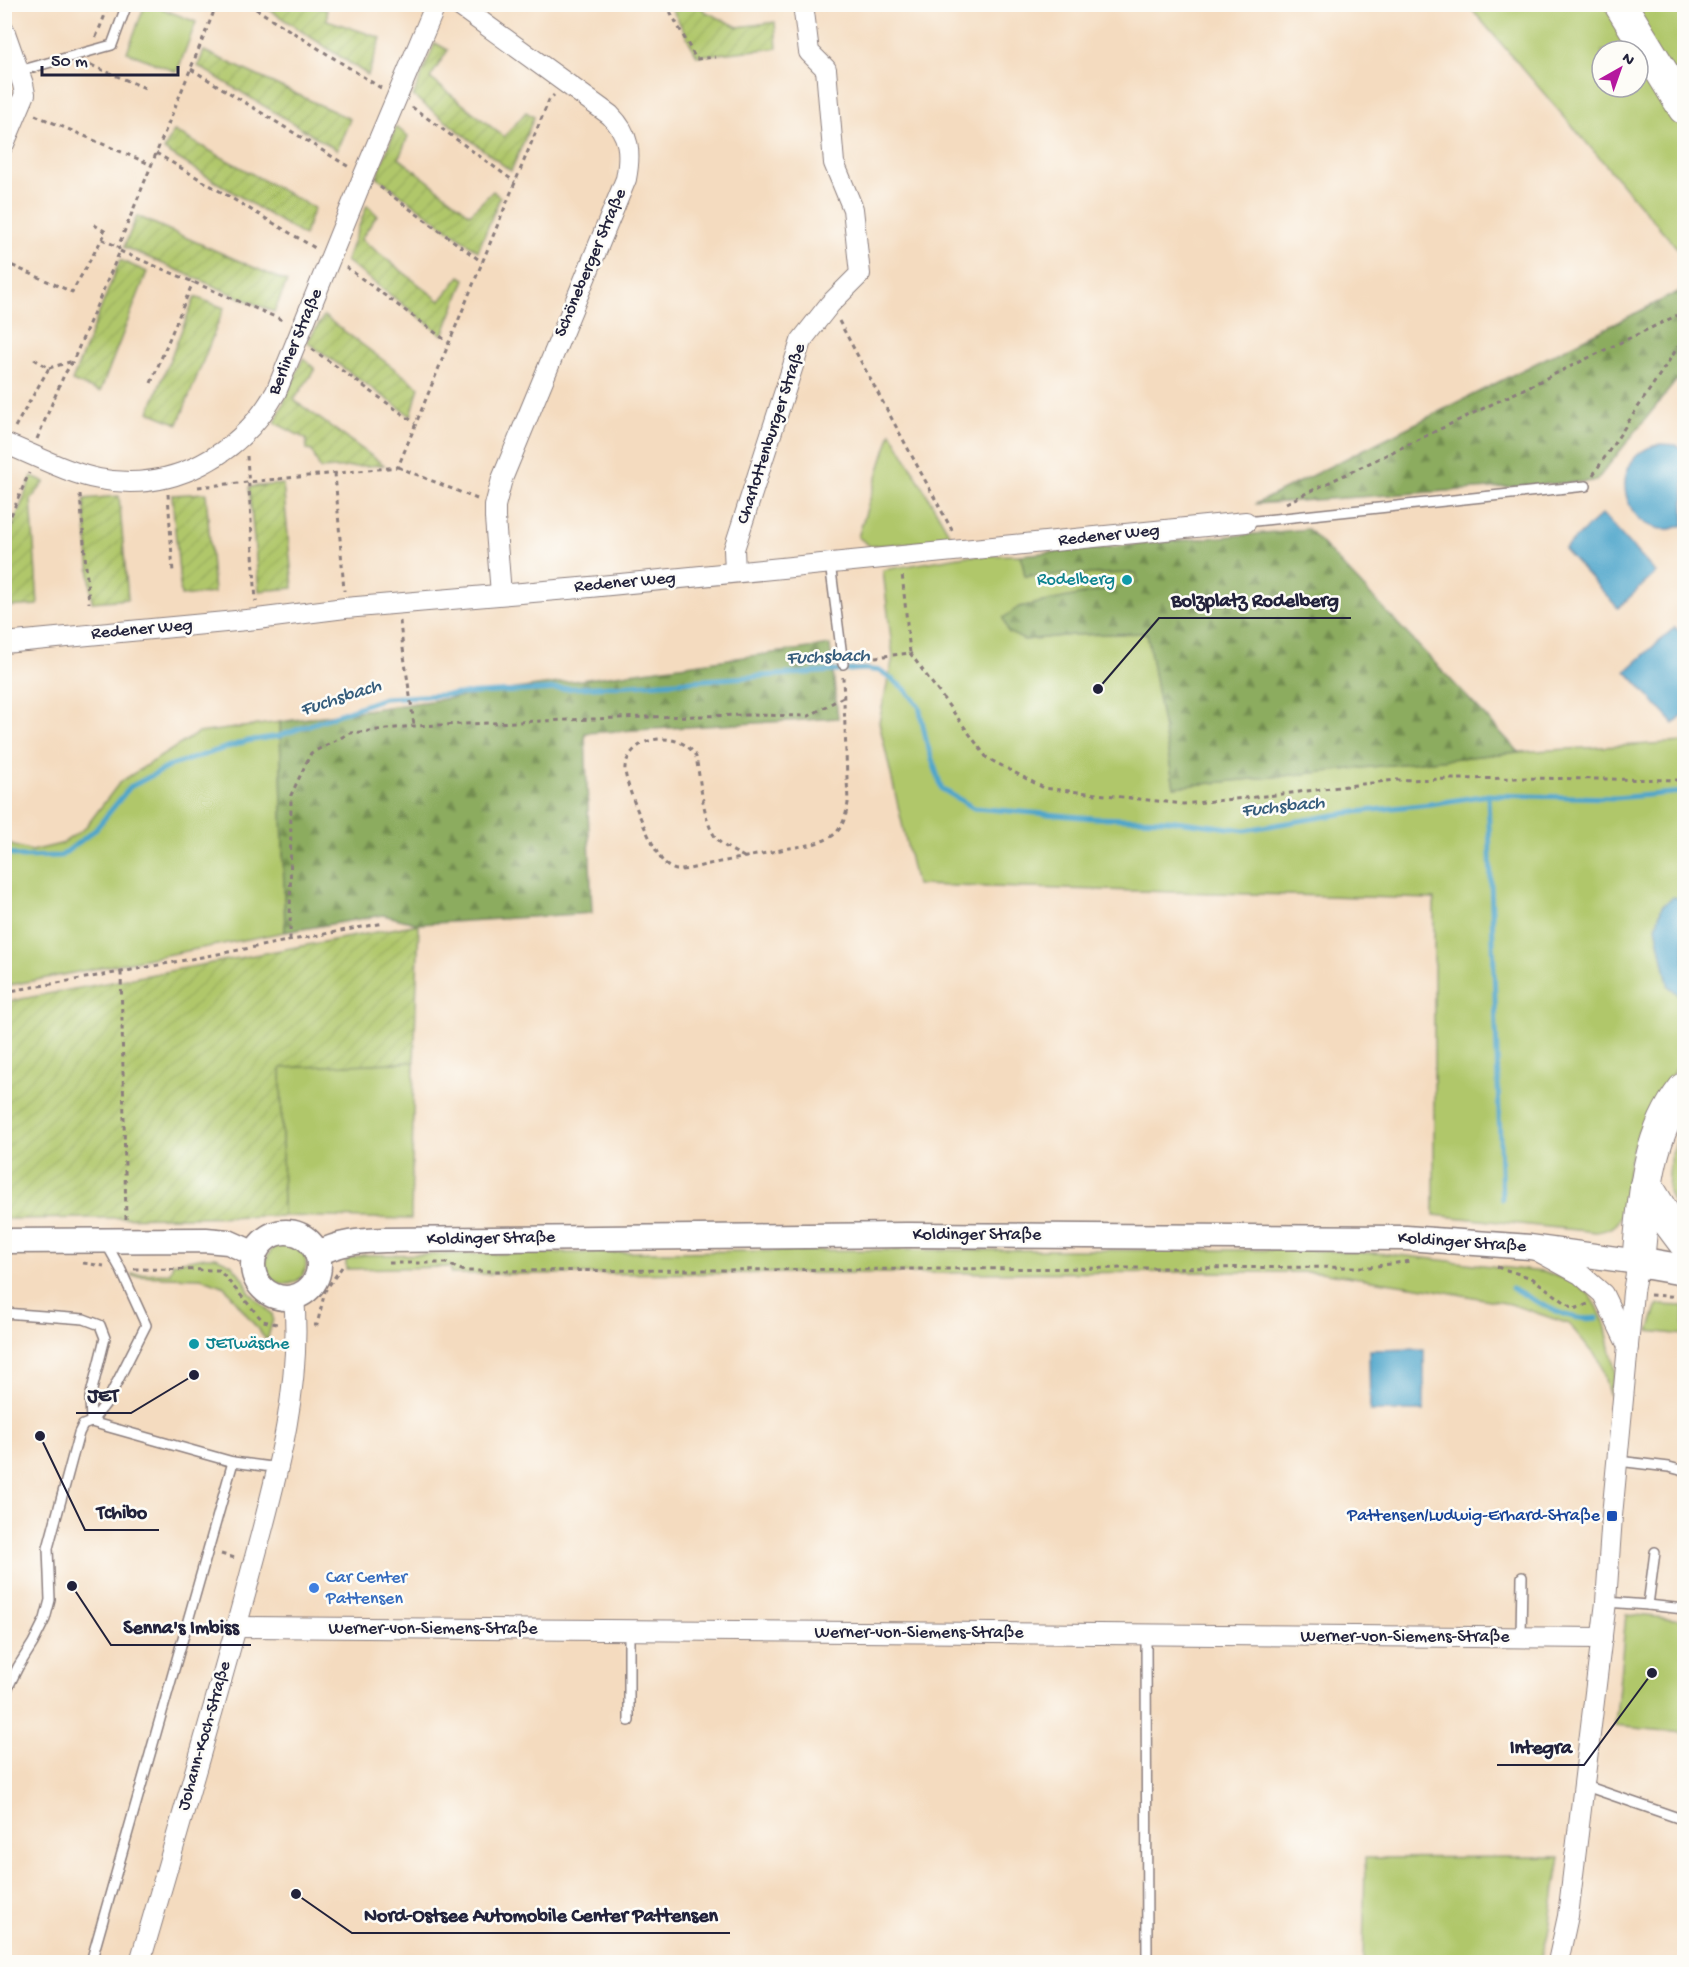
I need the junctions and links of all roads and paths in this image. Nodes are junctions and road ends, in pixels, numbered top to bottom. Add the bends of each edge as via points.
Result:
1 (127, 4) edge
2 (218, 4) edge
3 (248, 4) edge
4 (436, 4) edge
5 (457, 4) edge
6 (666, 4) edge
7 (803, 4) edge
8 (1620, 4) edge
9 (109, 5) edge
10 (4, 30) edge
11 (90, 51) junction
12 (70, 56) junction
13 (716, 57) dead end
14 (191, 69) junction
15 (18, 70) junction
16 (566, 82) junction
17 (145, 88) dead end
18 (398, 96) junction
19 (1684, 108) edge
20 (19, 109) junction
21 (4, 144) edge
22 (155, 152) junction
23 (152, 165) junction
24 (364, 175) junction
25 (515, 182) junction
26 (93, 224) dead end
27 (102, 239) junction
28 (119, 249) junction
29 (332, 257) junction
30 (4, 262) edge
31 (482, 262) junction
32 (193, 282) junction
33 (830, 304) junction
34 (1684, 312) edge
35 (297, 339) junction
36 (1684, 339) edge
37 (448, 342) junction
38 (34, 359) dead end
39 (73, 361) junction
40 (49, 368) junction
41 (151, 383) dead end
42 (415, 423) junction
43 (235, 442) junction
44 (6, 443) edge
45 (34, 454) junction
46 (398, 467) junction
47 (335, 473) junction
48 (83, 474) junction
49 (173, 476) junction
50 (248, 482) junction
51 (1586, 486) joint
52 (495, 506) junction
53 (1278, 507) dead end
54 (1246, 522) joint
55 (4, 532) edge
56 (964, 550) junction
57 (900, 556) junction
58 (830, 563) junction
59 (735, 572) junction
60 (173, 573) dead end
61 (501, 594) junction
62 (89, 603) dead end
63 (398, 604) junction
64 (345, 608) junction
65 (257, 619) junction
66 (4, 643) edge
67 (910, 653) junction
68 (842, 662) joint
69 (843, 677) dead end
70 (843, 697) junction
71 (414, 726) junction
72 (1684, 780) edge
73 (744, 857) junction
74 (384, 923) dead end
75 (290, 940) junction
76 (121, 972) junction
77 (4, 992) edge
78 (1684, 1089) edge
79 (1646, 1185) junction
80 (126, 1222) dead end
81 (105, 1240) junction
82 (4, 1241) edge
83 (1684, 1242) edge
84 (1530, 1247) junction
85 (255, 1254) junction
86 (317, 1254) junction
87 (1419, 1260) dead end
88 (1638, 1262) junction
89 (81, 1263) dead end
90 (345, 1263) dead end
91 (379, 1263) dead end
92 (1489, 1266) dead end
93 (120, 1268) junction
94 (1680, 1284) edge
95 (294, 1297) junction
96 (1684, 1297) edge
97 (1569, 1307) dead end
98 (4, 1313) edge
99 (296, 1324) junction
100 (1628, 1346) junction
101 (90, 1422) junction
102 (1618, 1461) junction
103 (233, 1462) junction
104 (279, 1468) junction
105 (1684, 1471) edge
106 (208, 1550) junction
107 (1655, 1552) dead end
108 (253, 1563) junction
109 (1522, 1577) dead end
110 (1606, 1602) junction
111 (1648, 1605) junction
112 (1684, 1609) edge
113 (236, 1627) junction
114 (629, 1630) junction
115 (1146, 1635) junction
116 (1521, 1638) junction
117 (1602, 1638) junction
118 (4, 1699) edge
119 (629, 1720) dead end
120 (1583, 1785) junction
121 (1684, 1820) edge
122 (90, 1962) edge
123 (140, 1962) edge
124 (1147, 1962) edge
125 (1558, 1962) edge

1 - 11 lane via 112,45
2 - 14 path
3 - 18 path
4 - 18 street, Berliner Straße
5 - 16 street, Schöneberger Straße
6 - 13 path via 696,59
7 - 33 street, Charlottenburger Straße via 809,52 826,69 834,164 853,209 860,274
8 - 19 highway
9 - 11 path
10 - 15 street
11 - 12 lane
12 - 15 lane
12 - 17 path
14 - 22 path
14 - 24 path
15 - 20 street via 25,94
16 - 25 path via 549,100
16 - 52 street, Schöneberger Straße via 616,121 630,151 626,179 502,479
18 - 24 street, Berliner Straße
18 - 25 path
20 - 21 street
20 - 23 path
22 - 23 path
22 - 29 path
23 - 28 path
24 - 29 street, Berliner Straße
24 - 31 path
25 - 31 path
26 - 27 path via 106,232
27 - 28 path
27 - 30 path via 72,292
28 - 32 path
28 - 39 path
29 - 35 street, Berliner Straße
29 - 37 path
31 - 37 path
32 - 35 path via 288,322
32 - 41 path
33 - 56 path
33 - 59 street, Charlottenburger Straße via 801,341 734,549
34 - 53 path
35 - 42 path
35 - 43 street, Berliner Straße via 265,411
36 - 51 path
37 - 42 path
38 - 40 path
39 - 40 path
39 - 45 path
40 - 44 path
42 - 46 path
43 - 49 street, Berliner Straße via 206,463
43 - 50 path via 247,455
44 - 45 street, Berliner Straße
45 - 48 street, Berliner Straße
45 - 55 path
46 - 47 path
46 - 52 path
47 - 50 path
47 - 64 path
48 - 49 street, Berliner Straße via 123,483
48 - 62 path via 79,490
49 - 50 path via 191,488
49 - 60 path
50 - 65 path
51 - 54 lane
52 - 61 street, Schöneberger Straße
54 - 56 street, Redener Weg
56 - 57 street, Redener Weg
57 - 58 street, Redener Weg
57 - 67 path
58 - 59 street, Redener Weg
58 - 68 lane
59 - 61 street, Redener Weg
61 - 63 street, Redener Weg
63 - 64 street, Redener Weg
63 - 71 path
64 - 65 street, Redener Weg
65 - 66 street, Redener Weg
67 - 68 path
67 - 72 path via 987,758 1044,788 1183,804 1395,780
69 - 70 path
70 - 71 path via 809,716 644,717
70 - 73 path via 848,803 840,829 815,843
71 - 75 path via 350,734 310,753 291,795
73 - 73 path via 714,836 694,752 671,740 651,740 630,755 625,780 653,846 666,864 676,870
74 - 75 path
75 - 76 path
76 - 77 path
76 - 80 path
78 - 79 highway via 1660,1131
79 - 83 highway
79 - 88 highway
81 - 82 street
81 - 85 street via 228,1242
81 - 93 lane
84 - 86 street, Koldinger Straße via 1406,1238 908,1235 386,1240 333,1245
84 - 88 street, Koldinger Straße
84 - 100 street via 1580,1274 1603,1294
85 - 86 street via 267,1238 286,1232 305,1238
85 - 95 street via 254,1274 261,1287 273,1295
86 - 95 street via 315,1280
87 - 91 path via 1370,1267 482,1271 446,1263
88 - 94 main road
88 - 100 street
89 - 93 path
90 - 99 path via 325,1291 318,1325
92 - 97 path via 1532,1278
93 - 99 path via 219,1270 262,1321
93 - 101 lane via 146,1325 107,1402
94 - 96 path
95 - 99 street, Johann-Koch-Straße
98 - 101 lane via 84,1319 100,1325 105,1338 90,1398
99 - 104 street, Johann-Koch-Straße via 295,1368
100 - 102 street
101 - 103 lane
101 - 118 lane via 79,1433 48,1548 50,1600 45,1619
102 - 105 lane
102 - 110 street
103 - 104 lane
103 - 106 lane
104 - 108 street, Johann-Koch-Straße
106 - 108 path
106 - 122 lane
107 - 111 lane
108 - 113 street, Johann-Koch-Straße
109 - 116 lane
110 - 111 lane
110 - 117 street
111 - 112 lane
113 - 114 street, Werner-von-Siemens-Straße
113 - 123 street, Johann-Koch-Straße
114 - 115 street, Werner-von-Siemens-Straße
114 - 119 lane
115 - 116 street, Werner-von-Siemens-Straße
115 - 124 lane
116 - 117 street, Werner-von-Siemens-Straße
117 - 120 street
120 - 121 lane
120 - 125 street via 1568,1916

